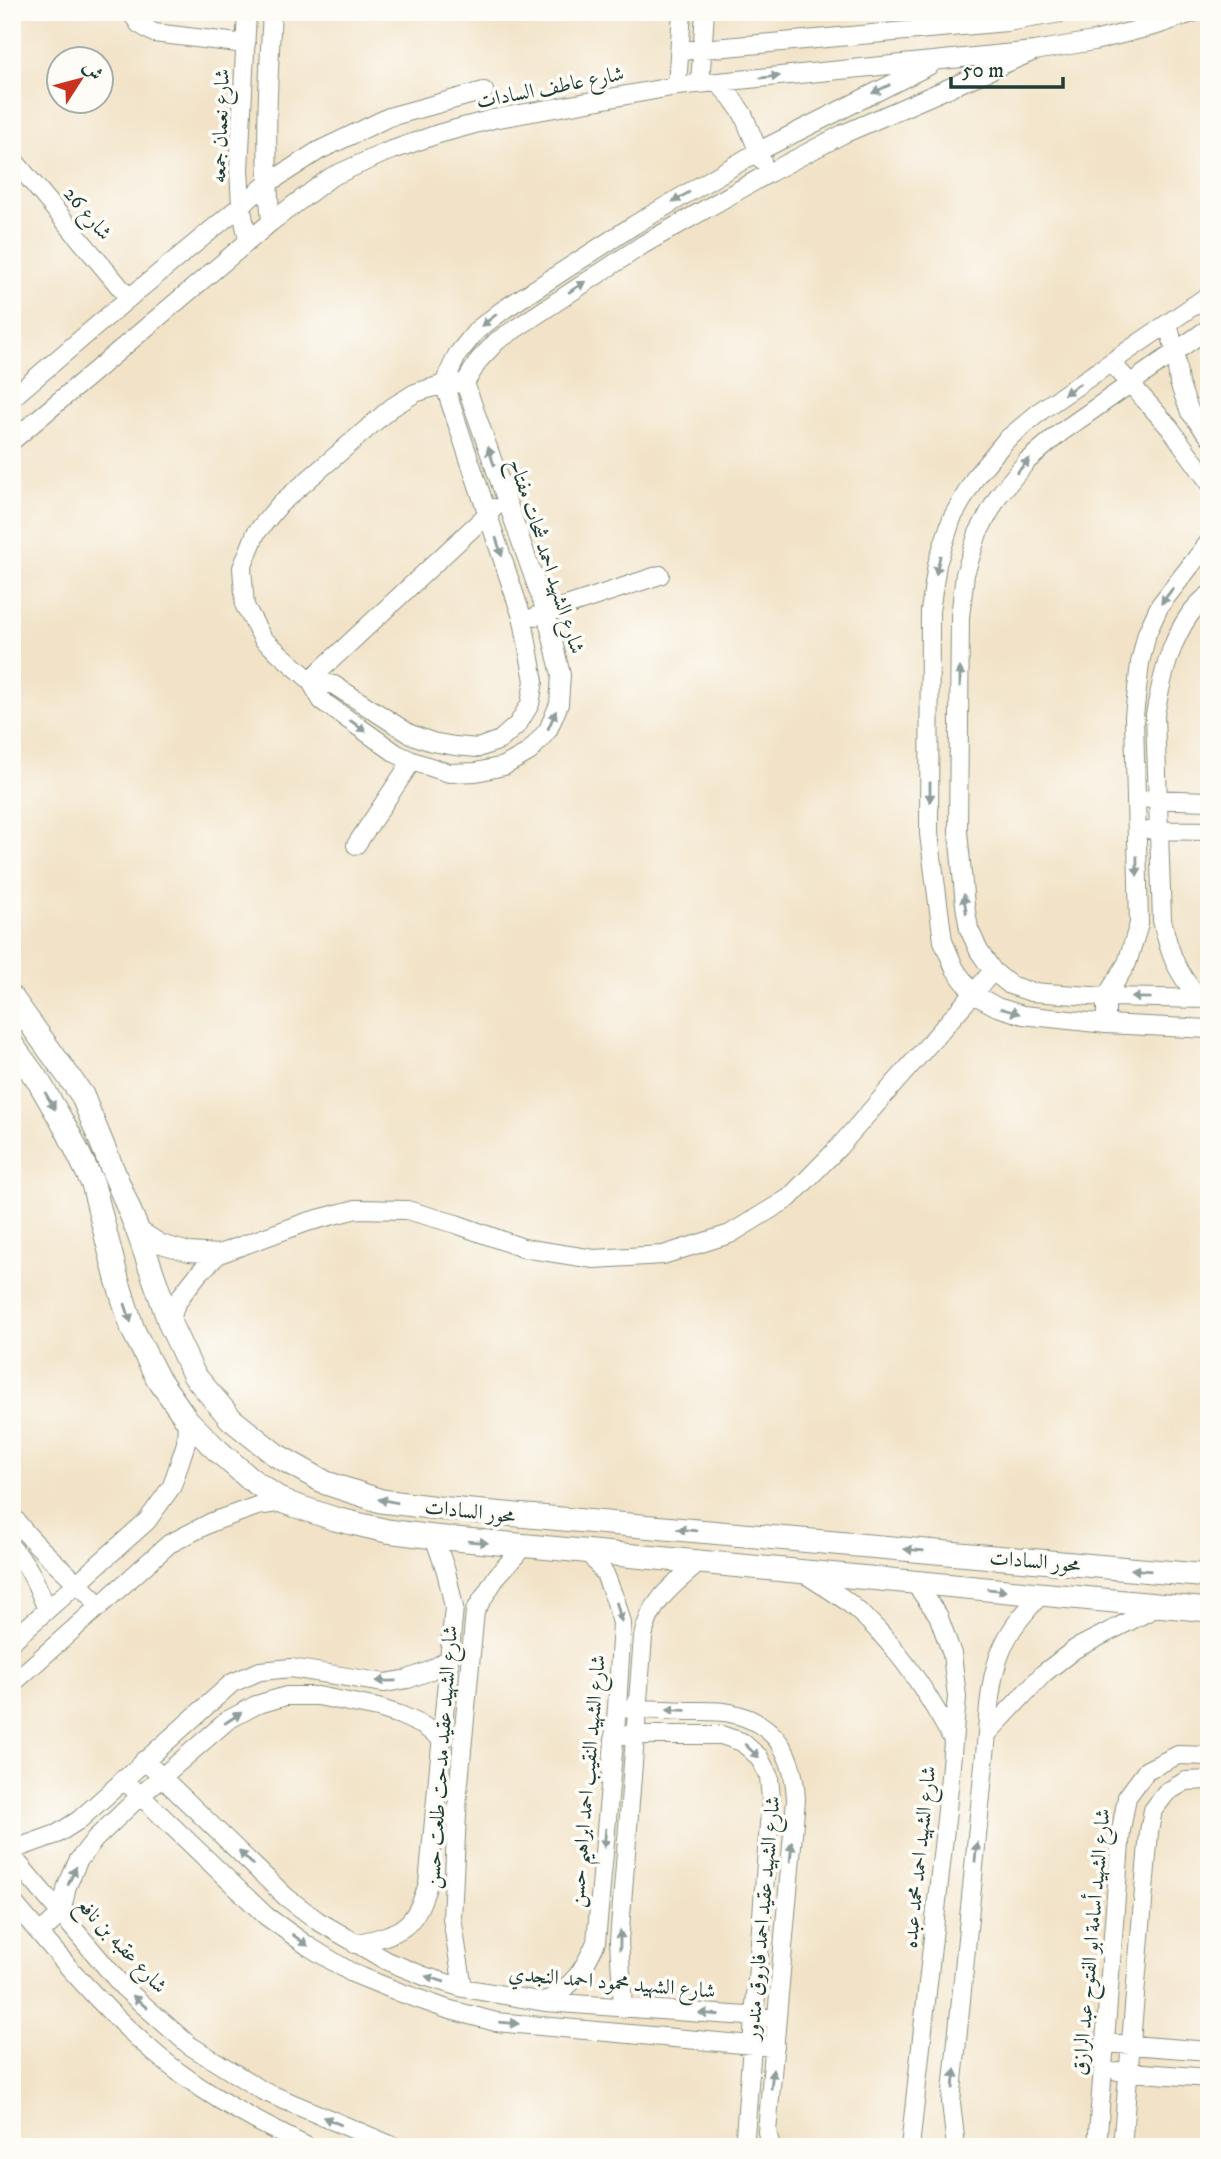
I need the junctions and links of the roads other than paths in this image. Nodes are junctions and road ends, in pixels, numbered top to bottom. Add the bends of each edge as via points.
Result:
1 (131, 12) edge
2 (247, 12) edge
3 (272, 12) edge
4 (682, 12) edge
5 (705, 12) edge
6 (1068, 12) edge
7 (1195, 12) edge
8 (246, 44) junction
9 (702, 50) junction
10 (680, 51) junction
11 (1034, 51) junction
12 (942, 59) junction
13 (708, 83) junction
14 (677, 86) junction
15 (484, 90) dead end
16 (318, 150) junction
17 (757, 152) junction
18 (12, 158) edge
19 (769, 173) junction
20 (331, 177) junction
21 (267, 184) junction
22 (241, 206) junction
23 (271, 222) junction
24 (248, 240) junction
25 (1209, 295) edge
26 (129, 298) junction
27 (1168, 323) junction
28 (1209, 328) edge
29 (1175, 352) junction
30 (1111, 362) junction
31 (465, 383) junction
32 (1131, 383) junction
33 (444, 384) junction
34 (12, 398) edge
35 (1209, 436) edge
36 (12, 441) edge
37 (1209, 482) edge
38 (505, 497) junction
39 (488, 514) junction
40 (1209, 542) edge
41 (660, 575) dead end
42 (1209, 595) edge
43 (545, 612) junction
44 (523, 620) junction
45 (310, 680) junction
46 (412, 761) junction
47 (1136, 799) junction
48 (1159, 800) junction
49 (1209, 801) edge
50 (1137, 829) junction
51 (1160, 830) junction
52 (1209, 831) edge
53 (356, 845) dead end
54 (993, 971) junction
55 (973, 994) junction
56 (12, 998) edge
57 (1106, 998) junction
58 (1204, 999) edge
59 (1106, 1024) junction
60 (1209, 1029) edge
61 (12, 1045) edge
62 (137, 1229) junction
63 (219, 1254) junction
64 (170, 1324) junction
65 (187, 1420) junction
66 (284, 1502) junction
67 (12, 1515) edge
68 (434, 1537) junction
69 (859, 1545) junction
70 (524, 1546) junction
71 (12, 1548) edge
72 (588, 1552) junction
73 (701, 1562) junction
74 (801, 1571) junction
75 (1198, 1575) edge
76 (858, 1576) junction
77 (913, 1581) junction
78 (79, 1582) junction
79 (1041, 1595) junction
80 (100, 1606) junction
81 (1159, 1606) junction
82 (1184, 1608) junction
83 (47, 1610) junction
84 (1209, 1610) edge
85 (12, 1641) edge
86 (449, 1659) junction
87 (12, 1684) edge
88 (445, 1700) junction
89 (466, 1703) junction
90 (617, 1707) junction
91 (637, 1709) junction
92 (987, 1734) junction
93 (614, 1735) junction
94 (635, 1735) junction
95 (441, 1738) junction
96 (954, 1741) junction
97 (1209, 1756) edge
98 (144, 1760) junction
99 (162, 1778) junction
100 (123, 1779) junction
101 (1209, 1780) edge
102 (141, 1796) junction
103 (12, 1850) edge
104 (12, 1856) edge
105 (12, 1901) edge
106 (61, 1914) junction
107 (40, 1933) junction
108 (355, 1944) junction
109 (463, 1988) junction
110 (545, 2002) junction
111 (623, 2008) junction
112 (754, 2017) junction
113 (777, 2018) junction
114 (1105, 2043) junction
115 (752, 2045) junction
116 (1130, 2045) junction
117 (775, 2047) junction
118 (1209, 2051) edge
119 (1103, 2070) junction
120 (1128, 2072) junction
121 (1209, 2078) edge
122 (308, 2147) edge
123 (395, 2147) edge
124 (740, 2147) edge
125 (771, 2147) edge
126 (909, 2147) edge
127 (956, 2147) edge
128 (1097, 2147) edge
129 (1122, 2147) edge

1 - 8 street via 154,33
2 - 8 street, شارع نعمان جمعه
3 - 21 street
4 - 10 street
5 - 9 street
6 - 9 street via 1007,22
7 - 11 street, شارع عاطف السادات via 1094,41
8 - 22 street, شارع نعمان جمعه
9 - 10 street
9 - 13 street
10 - 14 street
11 - 12 street, شارع عاطف السادات
11 - 19 street via 843,134
13 -> 12 street, شارع عاطف السادات
12 -> 17 street
13 - 14 street, شارع عاطف السادات
13 - 17 street via 731,97 743,114
14 - 20 street, شارع عاطف السادات via 493,119 384,153
15 - 16 street, شارع عاطف السادات via 389,117
16 - 20 street
16 - 21 street, شارع عاطف السادات
17 - 19 street
17 -> 33 street via 503,310 477,330 457,355
18 - 26 street, شارع 26
31 -> 19 street via 479,360 518,325 644,244
20 - 23 street, شارع عاطف السادات
21 - 22 street, شارع عاطف السادات
21 - 23 street
22 - 24 street, شارع نعمان جمعه
22 - 26 street, شارع عاطف السادات
23 - 24 street, شارع عاطف السادات
24 - 36 street, شارع عاطف السادات
25 - 27 street
26 - 34 street, شارع عاطف السادات
27 - 29 street
27 - 30 street
28 - 29 street
29 - 32 street
29 - 35 street via 1179,383 1190,412
30 - 32 street
30 -> 55 street via 1006,439 976,476 952,518 937,564 930,611 929,834 943,941
31 - 33 street
38 -> 31 street, شارع الشهيد احمد شحات مفتاح
32 - 37 street
54 -> 32 street via 970,929 959,843 960,617 965,574 978,533 999,495 1027,461
33 - 39 street, شارع الشهيد احمد شحات مفتاح
33 - 45 street via 415,393 391,408 280,504 256,533 242,568 245,606 263,639
38 - 39 street
38 - 43 street, شارع الشهيد احمد شحات مفتاح
39 -> 44 street, شارع الشهيد احمد شحات مفتاح
39 - 45 street
40 -> 47 street via 1160,605 1147,633 1134,716
41 - 43 street
42 - 48 street via 1185,620 1161,682 1155,715
43 - 44 street
46 -> 43 street, شارع الشهيد احمد شحات مفتاح via 449,773 476,772 504,766 529,752 548,730 559,704 561,675
44 - 45 street, شارع الشهيد احمد شحات مفتاح via 534,681 530,704 518,724 500,740 478,748 455,747 410,734 334,685
45 -> 46 street, شارع الشهيد احمد شحات مفتاح via 322,701
46 - 53 street
47 - 48 street
47 - 50 street
48 - 49 street
48 - 51 street
50 - 51 street
50 -> 57 street via 1139,924 1127,963
51 - 52 street
51 - 58 street via 1162,920 1168,950 1181,976
54 - 55 street
54 - 57 street via 1010,985 1031,992
55 -> 59 street via 1023,1015
55 - 63 street via 789,1198 730,1234 663,1255 594,1259 523,1248 407,1210 356,1209
56 - 62 street, محور السادات via 82,1095
58 -> 57 street
57 - 59 street
59 - 60 street
61 -> 65 street, محور السادات via 39,1082 93,1184 133,1330 157,1377
62 - 63 street via 161,1244
62 - 64 street, محور السادات
63 - 64 street via 184,1292
69 -> 64 street, محور السادات via 381,1501 306,1472 276,1455 232,1419 194,1375
65 - 66 street, محور السادات via 249,1478
65 - 78 street via 186,1443 172,1486 147,1521
66 - 68 street, محور السادات via 335,1519
66 - 80 street via 212,1522 169,1544
67 - 78 street via 34,1542
68 -> 70 street, محور السادات
68 - 86 street, شارع الشهيد عقيد مدحت طلعت حسن via 454,1607
75 -> 69 street, محور السادات
69 - 76 street
70 - 72 street, محور السادات
70 - 89 street, شارع الشهيد عقيد مدحت طلعت حسن via 497,1576 475,1611
71 - 83 street via 37,1582
72 - 73 street, محور السادات
72 -> 90 street, شارع الشهيد النقيب احمد ابراهيم حسن via 605,1574 622,1623
73 - 74 street, محور السادات
73 - 91 street, شارع الشهيد النقيب احمد ابراهيم حسن via 653,1606 645,1625
74 - 76 street, محور السادات
74 - 96 street via 848,1602 890,1643 926,1690
75 - 82 street
76 - 77 street, محور السادات
77 -> 79 street, محور السادات
77 - 96 street, شارع الشهيد احمد محمد عبده via 938,1615 952,1654 957,1698
78 - 80 street
78 - 83 street
79 - 81 street, محور السادات
79 - 92 street via 1017,1622 999,1656 989,1695
80 - 87 street
81 - 82 street, محور السادات
81 - 92 street via 1075,1649 1044,1673
82 - 84 street, محور السادات
83 - 85 street
86 - 88 street, شارع الشهيد عقيد مدحت طلعت حسن
86 -> 98 street via 408,1679 385,1683 291,1668 260,1671 232,1684
88 - 89 street
88 - 95 street, شارع الشهيد عقيد مدحت طلعت حسن
89 - 109 street, شارع الشهيد عقيد مدحت طلعت حسن via 452,1918
90 - 91 street, شارع الشهيد عقيد احمد فاروق مندور
90 - 93 street, شارع الشهيد النقيب احمد ابراهيم حسن
91 - 94 street, شارع الشهيد النقيب احمد ابراهيم حسن
113 -> 91 street, شارع الشهيد عقيد احمد فاروق مندور via 796,1799 795,1775 787,1752 772,1733 752,1719 729,1712
127 -> 92 street via 951,2102
93 - 94 street, شارع الشهيد عقيد احمد فاروق مندور
93 -> 110 street, شارع الشهيد النقيب احمد ابراهيم حسن via 596,1942 585,1967 568,1988
111 -> 94 street, شارع الشهيد النقيب احمد ابراهيم حسن via 619,1941
94 -> 112 street, شارع الشهيد عقيد احمد فاروق مندور via 721,1735 742,1742 759,1757 769,1777
99 -> 95 street via 228,1720 286,1696 318,1696 378,1708 422,1725
95 - 108 street, شارع الشهيد عقيد مدحت طلعت حسن via 428,1884 420,1909 404,1929
96 - 126 street, شارع الشهيد احمد محمد عبده
97 - 114 street, شارع الشهيد أسامة ابو الفتوح عبد الرازق via 1178,1755 1147,1770 1127,1797
98 - 99 street, شارع الشهيد محمود احمد النجدي
98 - 100 street
99 - 102 street
108 -> 99 street, شارع الشهيد محمود احمد النجدي via 286,1897
100 - 102 street
100 - 103 street via 79,1820 57,1834
101 - 116 street via 1186,1781 1167,1792 1153,1810
106 -> 102 street via 78,1861
102 -> 115 street via 266,1916 352,1973 446,2010 496,2022
104 - 106 street, شارع عقبه بن نافع
105 - 107 street
106 - 107 street
123 -> 106 street, شارع عقبه بن نافع via 263,2091 189,2045 123,1987
107 - 122 street via 141,2041 196,2085 255,2122
109 -> 108 street, شارع الشهيد محمود احمد النجدي via 387,1961
109 - 110 street, شارع الشهيد محمود احمد النجدي
110 - 111 street, شارع الشهيد محمود احمد النجدي
112 -> 111 street, شارع الشهيد محمود احمد النجدي
112 - 113 street, شارع الشهيد محمود احمد النجدي
112 - 115 street, شارع الشهيد عقيد احمد فاروق مندور
113 - 117 street, شارع الشهيد عقيد احمد فاروق مندور
114 - 116 street
114 - 119 street, شارع الشهيد أسامة ابو الفتوح عبد الرازق
115 - 117 street
115 - 124 street, شارع الشهيد عقيد احمد فاروق مندور via 745,2136
116 - 118 street
116 - 120 street
125 -> 117 street, شارع الشهيد عقيد احمد فاروق مندور via 767,2132
119 - 120 street
119 - 128 street, شارع الشهيد أسامة ابو الفتوح عبد الرازق
120 - 121 street
120 - 129 street

